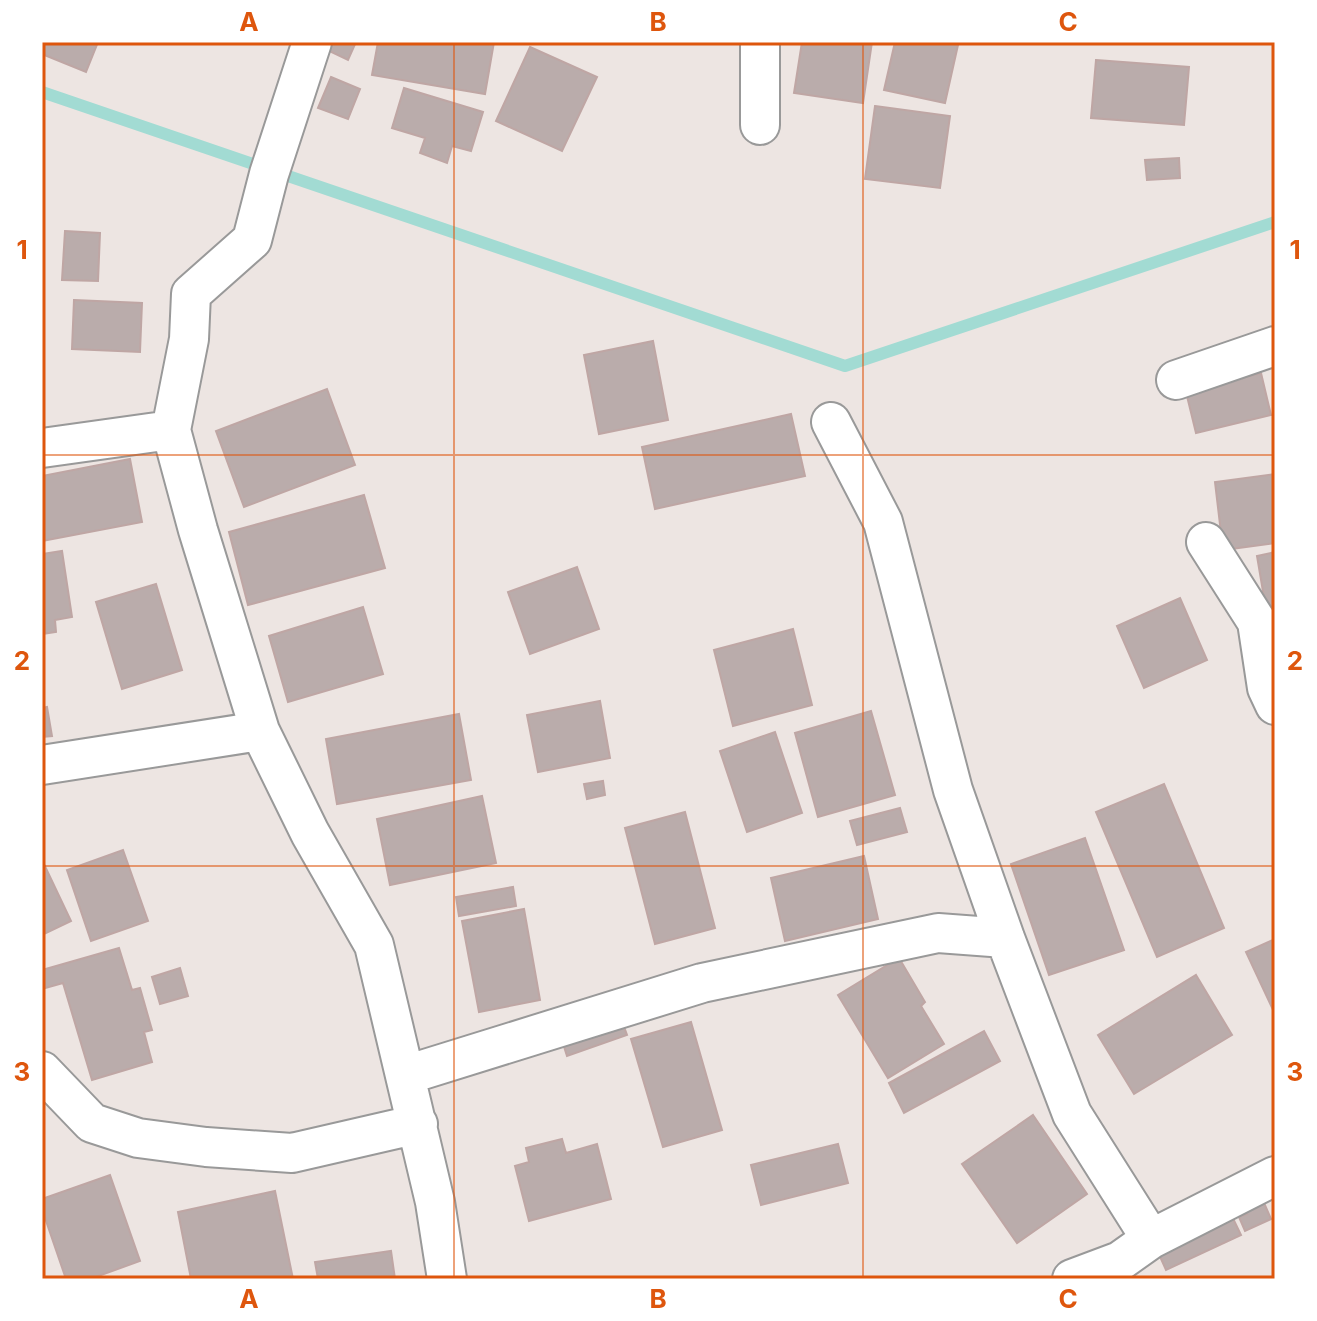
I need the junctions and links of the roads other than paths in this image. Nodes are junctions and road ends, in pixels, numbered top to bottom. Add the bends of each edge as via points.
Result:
1 (312, 42) edge
2 (760, 42) edge
3 (760, 125) dead end
4 (1275, 346) edge
5 (1176, 380) dead end
6 (831, 422) dead end
7 (171, 430) junction
8 (42, 448) edge
9 (1206, 542) dead end
10 (1275, 705) edge
11 (260, 731) junction
12 (42, 765) edge
13 (1005, 938) junction
14 (42, 1071) edge
15 (406, 1075) junction
16 (418, 1124) junction
17 (1275, 1176) edge
18 (1151, 1239) junction
19 (1111, 1270) edge
20 (447, 1279) edge
21 (1072, 1279) edge

1 - 7 street via 252,240 191,294 189,339
2 - 3 street
4 - 5 street
6 - 13 street via 883,522 953,790
7 - 8 street
7 - 11 street
9 - 10 street via 1257,622 1267,688
11 - 12 street
11 - 15 street via 374,945
13 - 15 street via 938,933 702,983
13 - 18 street via 1072,1114
14 - 16 street via 92,1123 138,1138 292,1153
15 - 16 street
16 - 20 street
17 - 18 street
18 - 19 street
19 - 21 street

